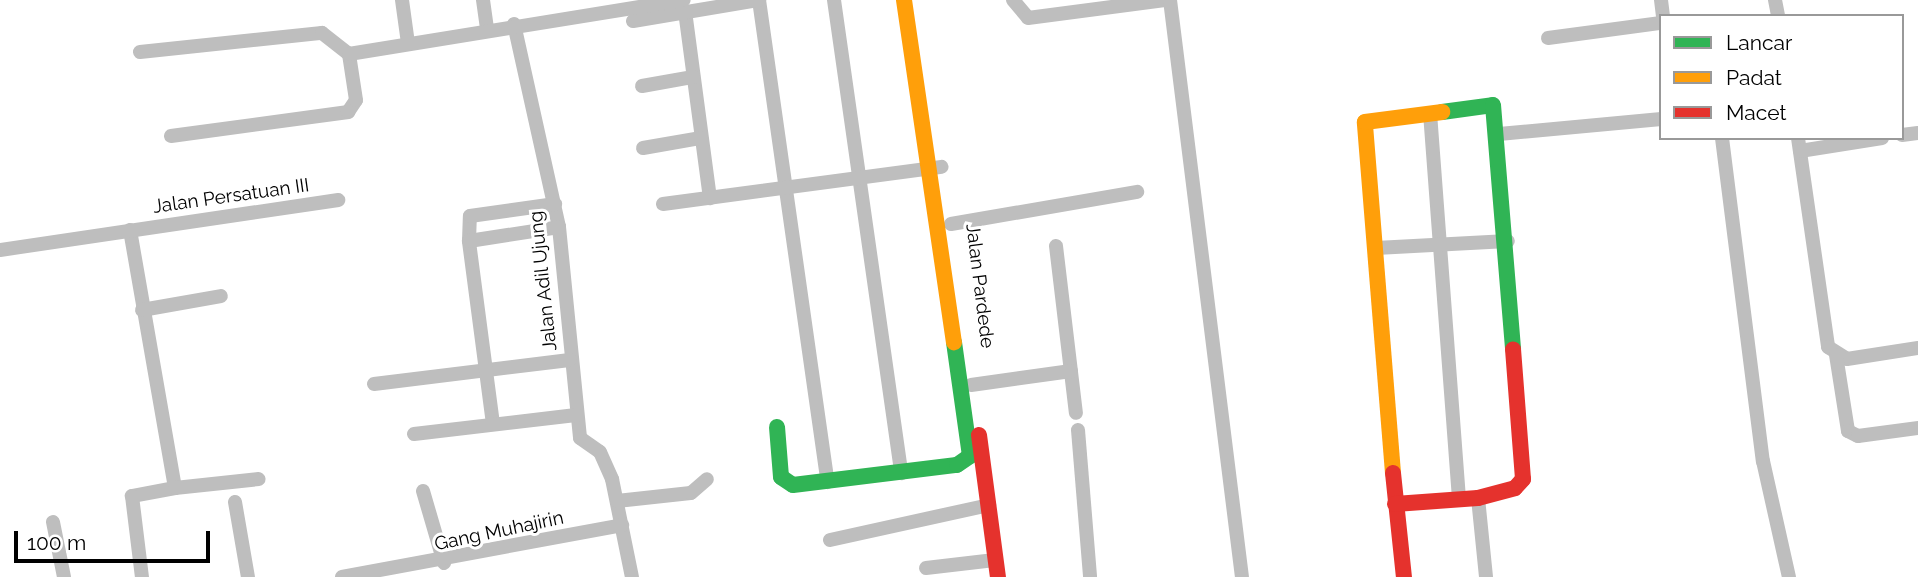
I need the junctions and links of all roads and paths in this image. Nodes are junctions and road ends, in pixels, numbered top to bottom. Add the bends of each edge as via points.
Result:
1 (402, 0) edge
2 (483, 0) edge
3 (759, 0) edge
4 (834, 0) edge
5 (904, 0) edge
6 (918, 0) edge
7 (1013, 0) edge
8 (1165, 0) edge
9 (1170, 0) edge
10 (685, 5) edge
11 (633, 22) dead end
12 (1659, 23) edge
13 (514, 24) junction
14 (486, 28) junction
15 (1548, 38) dead end
16 (408, 43) junction
17 (140, 52) dead end
18 (349, 54) junction
19 (693, 77) junction
20 (642, 86) dead end
21 (1430, 113) junction
22 (1659, 119) edge
23 (1499, 134) junction
24 (171, 136) dead end
25 (701, 138) junction
26 (1722, 140) edge
27 (1858, 140) edge
28 (1799, 145) edge
29 (643, 148) dead end
30 (936, 168) junction
31 (857, 179) junction
32 (786, 188) junction
33 (1137, 192) dead end
34 (710, 198) junction
35 (338, 200) dead end
36 (555, 204) junction
37 (663, 204) dead end
38 (951, 224) junction
39 (559, 227) junction
40 (130, 230) junction
41 (469, 241) junction
42 (1508, 241) junction
43 (1440, 245) junction
44 (1056, 246) dead end
45 (1376, 248) junction
46 (0, 250) edge
47 (221, 296) dead end
48 (142, 310) junction
49 (1918, 348) edge
50 (1836, 355) junction
51 (570, 359) junction
52 (1071, 371) junction
53 (485, 372) junction
54 (374, 384) dead end
55 (971, 385) junction
56 (1076, 413) dead end
57 (576, 415) junction
58 (493, 424) junction
59 (777, 427) dead end
60 (1918, 428) edge
61 (1078, 430) dead end
62 (414, 433) dead end
63 (901, 473) junction
64 (259, 479) dead end
65 (707, 479) dead end
66 (828, 482) junction
67 (175, 488) junction
68 (423, 491) dead end
69 (1478, 498) junction
70 (1459, 499) junction
71 (617, 501) junction
72 (235, 502) dead end
73 (1395, 504) junction
74 (989, 505) junction
75 (53, 522) dead end
76 (622, 525) junction
77 (830, 540) dead end
78 (995, 560) junction
79 (444, 563) junction
80 (926, 568) dead end
81 (426, 571) edge
82 (64, 577) edge
83 (142, 577) edge
84 (247, 577) edge
85 (342, 577) edge
86 (632, 577) edge
87 (998, 577) edge
88 (1090, 577) edge
89 (1242, 577) edge
90 (1404, 577) edge
91 (1486, 577) edge
92 (1790, 577) edge

1 - 16 street
2 - 14 street
3 - 10 street
3 - 32 street
4 - 31 street
5 - 30 street
6 - 30 street, Jalan Pardede
7 - 8 street via 1028,18
9 - 89 street
10 - 11 street
10 - 13 street
10 - 19 street
12 - 15 street
13 - 14 street
13 - 36 street, Jalan Adil Ujung
14 - 16 street
16 - 18 street
17 - 18 street via 322,33
18 - 24 street via 356,100 348,111
19 - 20 street
19 - 25 street
21 - 23 street via 1493,105
21 - 43 street
21 - 45 street via 1365,122
22 - 23 street
23 - 42 street
25 - 29 street
25 - 34 street
26 - 92 street via 1763,461
27 - 28 street
28 - 50 street via 1828,346
30 - 31 street
30 - 38 street, Jalan Pardede
30 - 63 street via 970,456 957,465
31 - 32 street
31 - 63 street
32 - 34 street
32 - 66 street
33 - 38 street
34 - 37 street
35 - 40 street, Jalan Persatuan III
36 - 39 street, Jalan Adil Ujung
36 - 41 street via 470,216
38 - 55 street, Jalan Pardede
39 - 41 street
39 - 51 street, Jalan Adil Ujung
40 - 46 street, Jalan Persatuan III
40 - 48 street
41 - 53 street
42 - 43 street
42 - 69 street via 1523,479 1515,488
43 - 45 street
43 - 70 street
44 - 52 street
45 - 73 street
47 - 48 street
48 - 67 street
49 - 50 street
50 - 60 street via 1848,431 1858,436
51 - 53 street
51 - 57 street, Jalan Adil Ujung
52 - 55 street
52 - 56 street
53 - 54 street
53 - 58 street
55 - 74 street, Jalan Pardede
57 - 58 street
57 - 71 street, Jalan Adil Ujung via 580,438 600,452
58 - 62 street
59 - 66 street via 785,483
61 - 88 street
63 - 66 street
64 - 67 street
65 - 71 street via 691,494
67 - 83 street via 132,496
68 - 79 street
69 - 70 street
69 - 91 street
70 - 73 street
71 - 76 street, Jalan Adil Ujung
72 - 84 street
73 - 90 street
74 - 77 street
74 - 78 street, Jalan Pardede
75 - 82 street
76 - 79 street, Gang Muhajirin
76 - 86 street, Jalan Adil Ujung
78 - 80 street
78 - 87 street, Jalan Pardede
79 - 81 street, Gang Muhajirin
81 - 85 street, Gang Muhajirin

